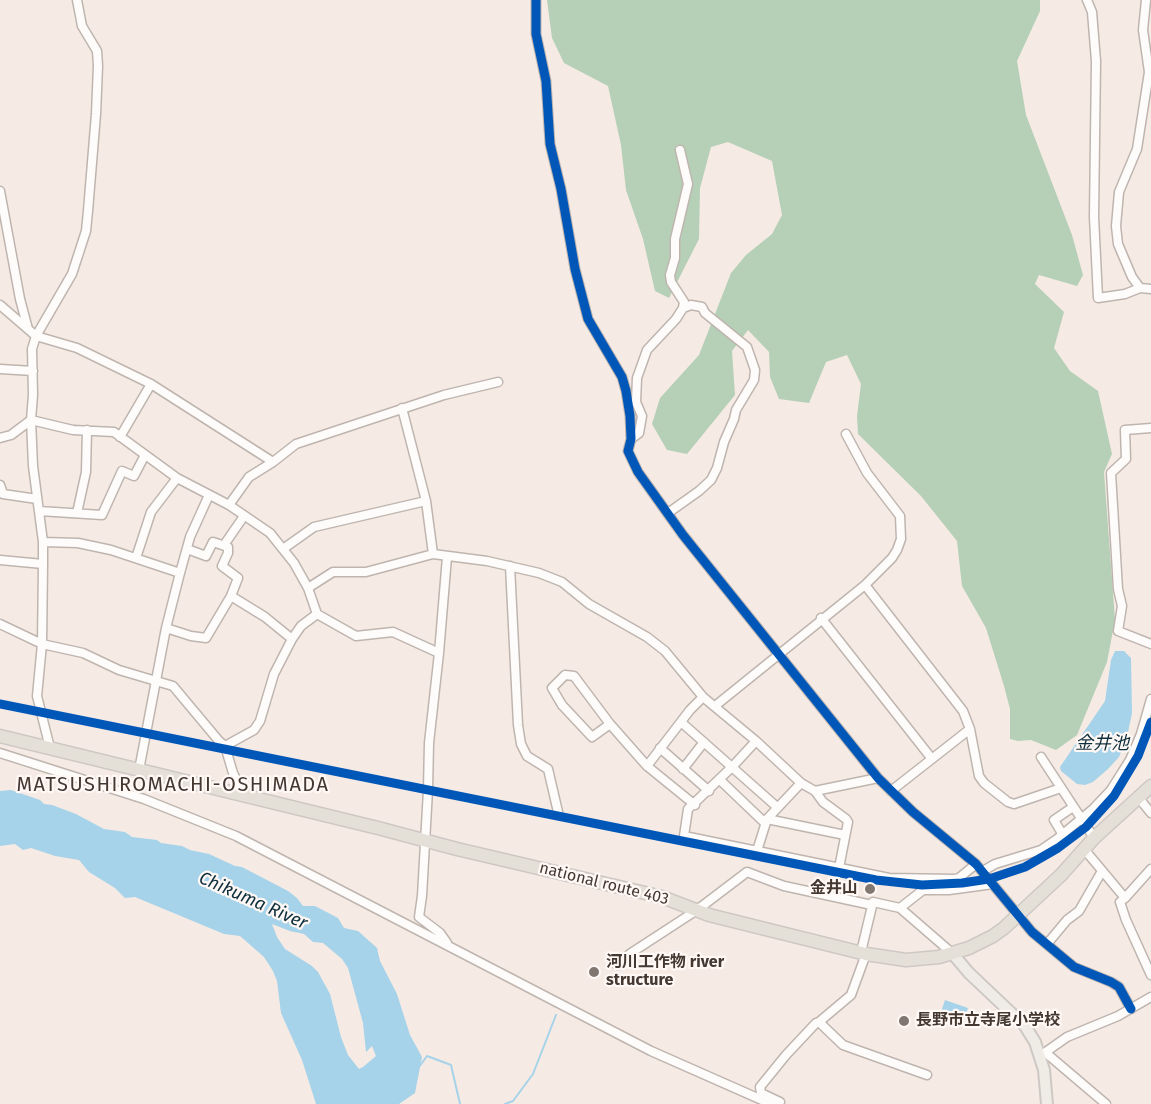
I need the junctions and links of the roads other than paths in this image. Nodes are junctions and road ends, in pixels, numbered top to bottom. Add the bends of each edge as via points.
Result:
1 (77, 0) edge
2 (536, 0) edge
3 (1087, 0) edge
4 (1146, 0) edge
5 (680, 150) dead end
6 (0, 191) edge
7 (1140, 288) junction
8 (1151, 289) edge
9 (0, 305) edge
10 (683, 308) junction
11 (28, 329) junction
12 (36, 336) junction
13 (0, 369) edge
14 (33, 371) junction
15 (498, 382) dead end
16 (151, 384) junction
17 (402, 408) junction
18 (31, 420) junction
19 (1151, 428) edge
20 (87, 430) junction
21 (846, 434) dead end
22 (120, 437) junction
23 (0, 438) edge
24 (631, 439) junction
25 (145, 455) junction
26 (273, 462) junction
27 (177, 478) junction
28 (0, 485) edge
29 (209, 495) junction
30 (37, 499) junction
31 (426, 501) junction
32 (228, 505) junction
33 (39, 511) junction
34 (76, 513) junction
35 (668, 513) junction
36 (244, 516) junction
37 (43, 542) junction
38 (224, 545) junction
39 (187, 549) junction
40 (283, 549) junction
41 (433, 554) junction
42 (447, 557) junction
43 (136, 558) junction
44 (0, 560) edge
45 (44, 564) junction
46 (510, 566) junction
47 (180, 573) junction
48 (865, 585) junction
49 (308, 588) junction
50 (231, 596) junction
51 (317, 614) junction
52 (821, 618) junction
53 (0, 624) edge
54 (166, 628) junction
55 (292, 639) junction
56 (42, 644) junction
57 (1151, 644) edge
58 (440, 653) junction
59 (779, 653) junction
60 (156, 681) junction
61 (703, 698) junction
62 (1151, 699) edge
63 (714, 706) junction
64 (681, 722) junction
65 (610, 724) junction
66 (970, 729) junction
67 (0, 736) edge
68 (756, 741) junction
69 (704, 742) junction
70 (225, 746) junction
71 (50, 748) junction
72 (660, 748) junction
73 (0, 753) edge
74 (1041, 757) dead end
75 (932, 759) junction
76 (647, 766) junction
77 (733, 766) junction
78 (683, 769) junction
79 (139, 770) junction
80 (878, 778) junction
81 (720, 780) junction
82 (801, 783) junction
83 (1151, 786) edge
84 (1061, 788) junction
85 (709, 791) junction
86 (815, 791) junction
87 (891, 791) junction
88 (244, 795) junction
89 (1138, 797) junction
90 (695, 805) junction
91 (777, 807) junction
92 (1073, 807) junction
93 (558, 812) dead end
94 (1151, 813) edge
95 (1081, 820) junction
96 (766, 821) junction
97 (846, 835) junction
98 (1063, 835) junction
99 (1094, 838) junction
100 (424, 840) junction
101 (1084, 849) junction
102 (757, 851) junction
103 (976, 864) junction
104 (839, 868) junction
105 (1151, 869) edge
106 (1102, 870) junction
107 (983, 871) junction
108 (993, 884) junction
109 (1125, 898) junction
110 (872, 905) junction
111 (900, 908) junction
112 (697, 910) junction
113 (1018, 916) junction
114 (1047, 944) junction
115 (449, 945) junction
116 (864, 953) junction
117 (952, 953) junction
118 (617, 965) dead end
119 (1151, 975) edge
120 (1151, 997) edge
121 (1131, 1009) junction
122 (819, 1022) junction
123 (1043, 1054) junction
124 (927, 1075) dead end
125 (771, 1104) edge
126 (779, 1104) edge
127 (1047, 1104) edge
128 (1106, 1104) edge

1 - 12 street via 82,26 97,51 98,66 86,231 72,274
2 - 24 street via 536,34 546,81 550,144 575,269 588,319 622,376
3 - 7 street via 1092,12 1096,61 1094,217 1098,298
4 - 7 street via 1143,30 1149,72 1137,149 1119,192 1116,226 1121,252
5 - 10 street via 688,184 670,275 684,302
6 - 11 street
7 - 8 street
9 - 11 street
10 - 24 street via 647,350 637,378 636,402 642,416 639,433
10 - 35 street via 702,307 705,314 747,347 755,370 711,480
11 - 12 street
12 - 14 street
12 - 16 street via 76,348
13 - 14 street
14 - 18 street
15 - 17 street
16 - 22 street
16 - 26 street
17 - 26 street via 296,444
17 - 31 street
18 - 20 street
18 - 23 street
18 - 30 street
19 - 57 street via 1125,430 1126,459 1111,473 1122,606 1118,631
20 - 22 street via 114,432
20 - 34 street via 86,472
21 - 48 street via 867,473 900,516 902,527 892,558
22 - 25 street
24 - 35 street via 628,451 638,472
25 - 27 street
25 - 34 street via 134,476 122,471 102,515
26 - 32 street via 249,477
27 - 29 street
27 - 43 street via 151,512
28 - 30 street via 3,494
29 - 32 street
29 - 39 street
30 - 33 street
31 - 40 street via 314,527
31 - 41 street
32 - 36 street
33 - 34 street
33 - 37 street
35 - 59 street
36 - 38 street
36 - 40 street via 270,533
37 - 43 street via 78,543
37 - 45 street
38 - 39 street via 213,542 206,556
38 - 50 street via 228,553 222,566 238,578
39 - 47 street
40 - 49 street
41 - 42 street
41 - 49 street via 366,572 333,572
42 - 46 street
42 - 58 street
43 - 47 street
44 - 45 street
45 - 56 street
46 - 61 street via 562,582 589,604 647,637 665,651
46 - 93 street via 521,744 527,756 548,769
47 - 54 street
48 - 52 street
48 - 66 street via 963,711
49 - 51 street
50 - 54 street via 206,638
50 - 55 street
51 - 55 street
51 - 58 street via 357,636 393,632
52 - 59 street
52 - 75 street
53 - 56 street
54 - 60 street
55 - 70 street via 274,674 260,722 248,735
56 - 60 street via 83,653
56 - 71 street via 37,696
58 - 100 street via 429,743
59 - 63 street
59 - 80 street
60 - 70 street via 173,686
60 - 79 street
61 - 63 street
61 - 64 street
62 - 95 street via 1125,769
63 - 68 street
64 - 69 street
64 - 72 street
65 - 65 street via 574,676 565,675 552,688 562,705 592,737
65 - 76 street
66 - 75 street
66 - 84 street via 979,776 1008,802 1019,803
67 - 71 highway, national route 403
68 - 77 street
68 - 82 street
69 - 77 street
69 - 78 street
70 - 88 street
71 - 79 highway, national route 403
72 - 76 street
72 - 78 street
73 - 115 street via 144,799 236,836
74 - 84 street
75 - 87 street
76 - 90 street
77 - 81 street
77 - 91 street
78 - 85 street
79 - 88 highway, national route 403
80 - 86 street
80 - 87 street
81 - 85 street
81 - 96 street
82 - 86 street
82 - 91 street
83 - 89 highway, national route 403
84 - 92 street
85 - 90 street
86 - 97 street via 846,819
87 - 103 street
88 - 100 highway, national route 403
89 - 94 street
89 - 99 highway, national route 403
90 - 102 street via 688,809 684,836
91 - 96 street
92 - 95 street
92 - 98 street via 1054,820
95 - 98 street
95 - 99 street
96 - 97 street
96 - 102 street
97 - 104 street
98 - 107 street via 1041,850
99 - 101 highway, national route 403
100 - 112 highway, national route 403 via 662,897
100 - 115 street via 419,917
101 - 106 street
101 - 113 highway, national route 403
102 - 104 street
103 - 104 street via 959,878 948,880 889,878
103 - 107 street
105 - 109 street
106 - 109 street
106 - 114 street via 1078,911
107 - 108 street
108 - 111 street via 923,890
108 - 113 street
109 - 119 street via 1120,902 1126,920
110 - 111 street via 873,902
110 - 112 street via 794,888 747,872
110 - 116 street
111 - 117 street
112 - 116 highway, national route 403
112 - 118 street
113 - 114 street
113 - 117 highway, national route 403 via 993,936
114 - 121 street via 1074,967 1119,987
115 - 125 street via 651,1051
116 - 117 highway, national route 403 via 918,960
116 - 122 street via 851,995
117 - 123 main road via 1025,1026
120 - 121 street
121 - 123 street via 1067,1037
122 - 124 street via 843,1045
122 - 126 street via 760,1087 761,1093
123 - 127 main road
123 - 128 street

